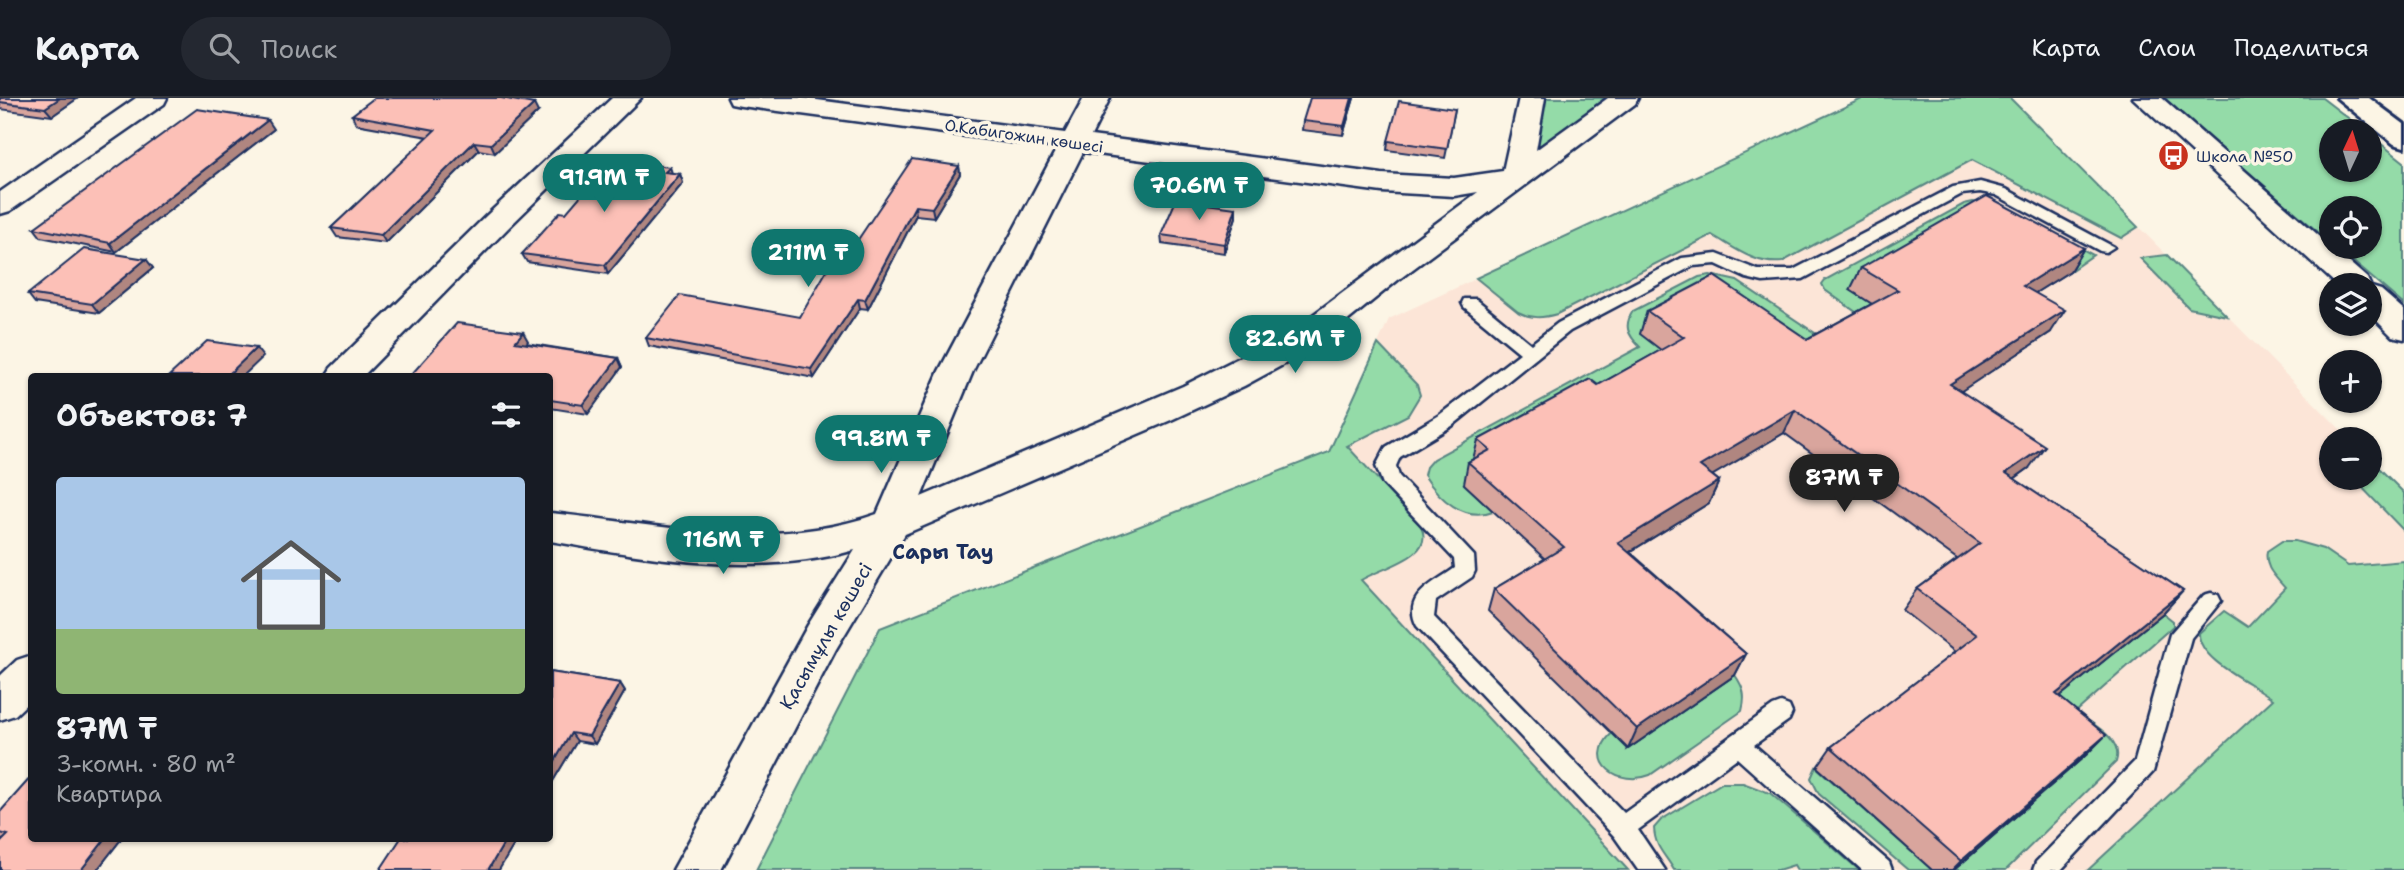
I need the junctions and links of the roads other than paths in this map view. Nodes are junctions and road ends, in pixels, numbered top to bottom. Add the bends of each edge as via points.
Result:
1 (154, 98) edge
2 (628, 98) edge
3 (741, 98) edge
4 (1097, 98) edge
5 (1532, 98) edge
6 (1625, 98) edge
7 (2146, 98) edge
8 (2351, 98) edge
9 (2404, 138) edge
10 (1073, 142) junction
11 (1516, 178) junction
12 (0, 205) edge
13 (2106, 247) dead end
14 (2343, 273) edge
15 (1471, 303) dead end
16 (2382, 308) edge
17 (2404, 328) edge
18 (1531, 353) junction
19 (346, 373) edge
20 (891, 525) junction
21 (553, 527) edge
22 (2211, 601) dead end
23 (28, 676) edge
24 (0, 702) edge
25 (1781, 713) dead end
26 (1738, 745) junction
27 (1622, 828) junction
28 (696, 870) edge
29 (1653, 870) edge
30 (1880, 870) edge
31 (2045, 870) edge

1 - 12 street
2 - 19 street
3 - 10 street, О.Кабигожин көшесі
4 - 10 street, Қасымұлы көшесі
5 - 11 street
6 - 11 street
7 - 14 street
8 - 9 highway
10 - 11 street, О.Кабигожин көшесі via 1382,183 1454,187
10 - 20 street, Қасымұлы көшесі via 957,371
11 - 20 street via 1305,339 1121,427
13 - 18 lane via 2001,192 1980,187 1958,190 1797,275 1751,274 1726,260 1707,257 1688,262 1564,327
15 - 18 lane
16 - 17 street
18 - 27 lane via 1444,421 1393,452 1386,466 1391,479 1464,556 1465,571 1426,596 1421,606 1424,620
20 - 21 street via 794,547 725,547
20 - 28 street, Қасымұлы көшесі via 822,637
22 - 31 lane via 2181,634 2145,765
23 - 24 street
25 - 26 lane
26 - 27 lane
26 - 30 lane
27 - 29 lane

